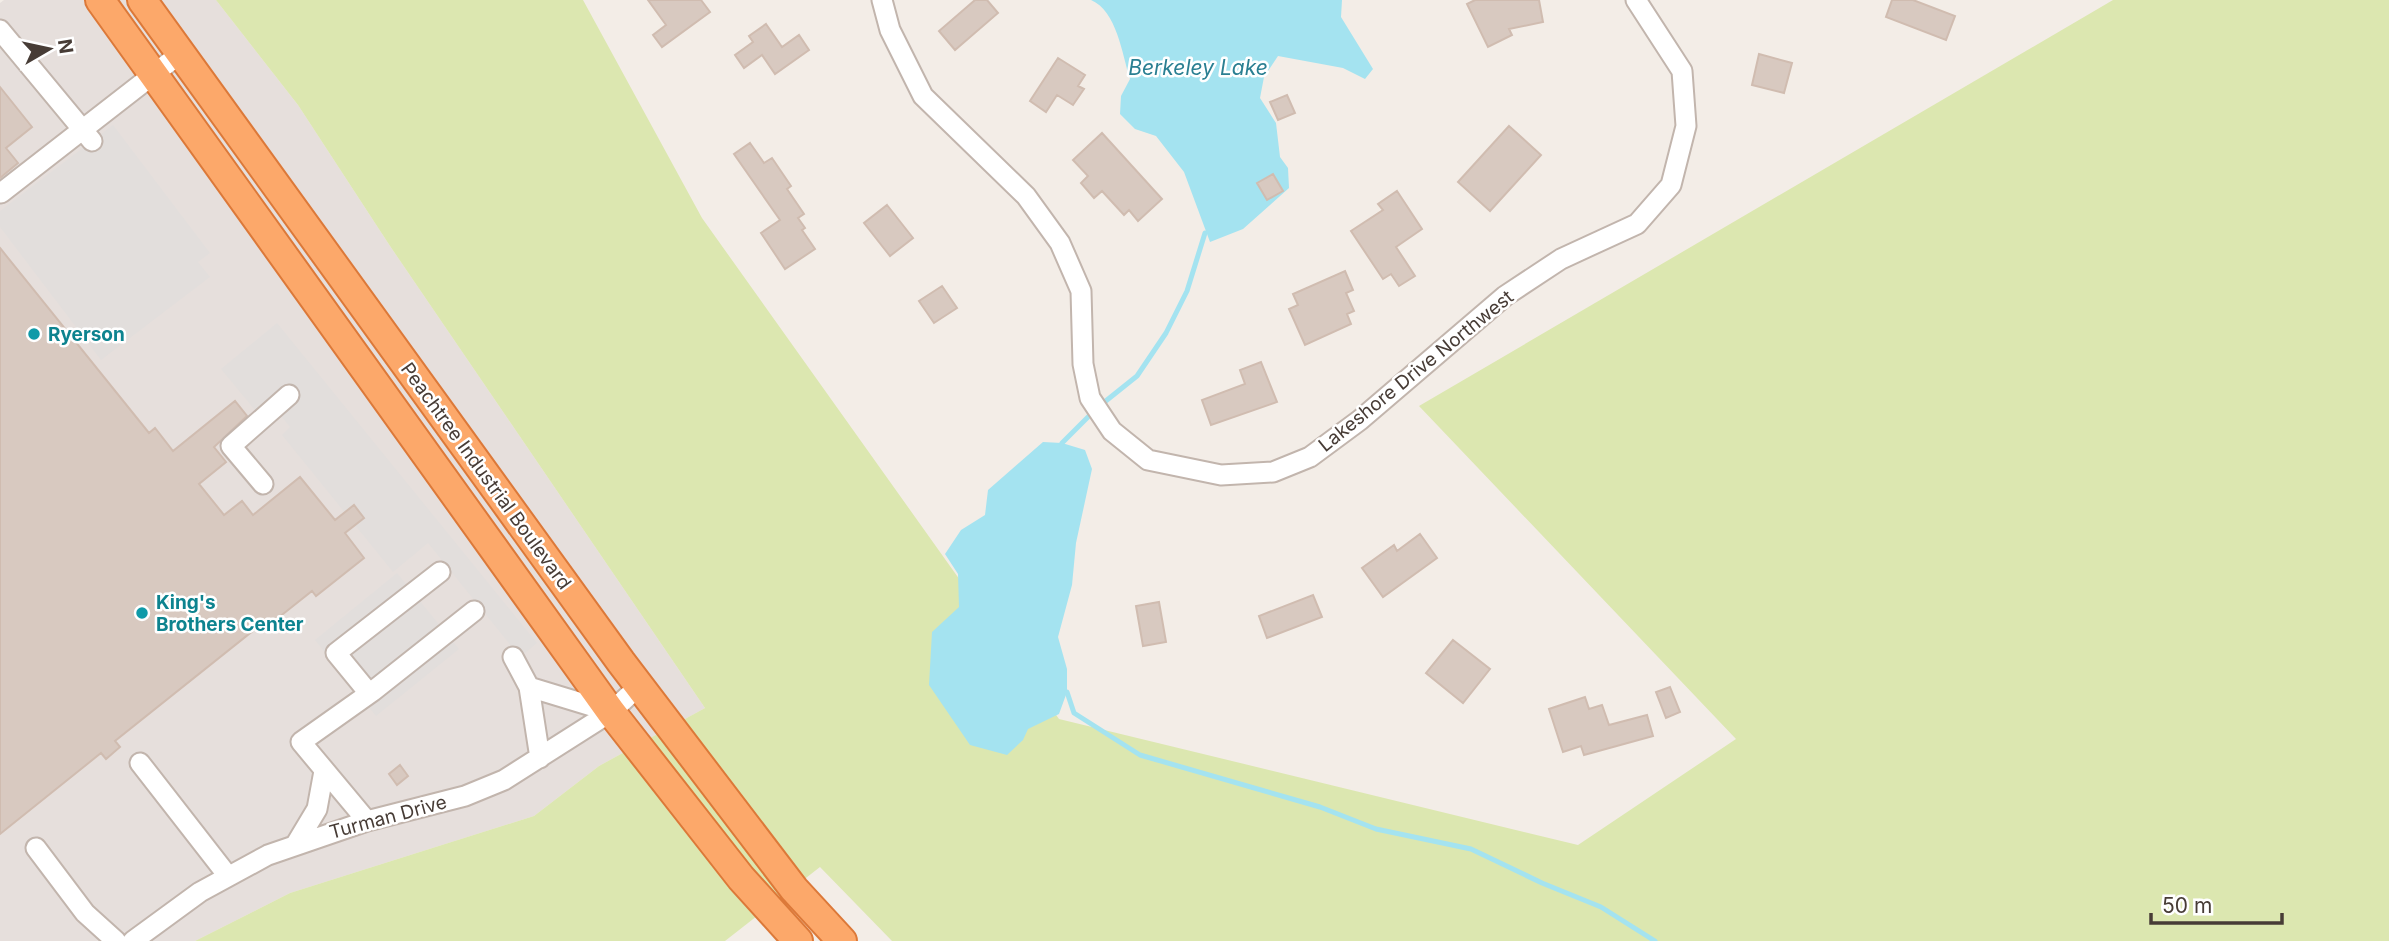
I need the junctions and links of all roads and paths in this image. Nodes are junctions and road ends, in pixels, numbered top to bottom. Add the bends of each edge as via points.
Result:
1 (100, 0) edge
2 (142, 0) edge
3 (882, 0) edge
4 (1636, 0) edge
5 (0, 30) edge
6 (181, 53) junction
7 (153, 73) junction
8 (86, 136) junction
9 (2, 193) edge
10 (289, 395) dead end
11 (263, 484) dead end
12 (440, 572) dead end
13 (474, 611) dead end
14 (513, 657) dead end
15 (639, 686) junction
16 (529, 687) junction
17 (368, 692) junction
18 (611, 712) junction
19 (540, 758) junction
20 (140, 763) dead end
21 (324, 771) junction
22 (367, 821) junction
23 (296, 844) junction
24 (36, 848) dead end
25 (228, 876) junction
26 (116, 941) edge
27 (132, 941) edge
28 (797, 941) edge
29 (842, 941) edge

1 - 7 highway, Peachtree Industrial Boulevard
2 - 6 highway, Peachtree Industrial Boulevard
3 - 4 street, Lakeshore Drive Northwest via 890,30 923,96 1026,196 1060,243 1081,291 1083,364 1090,398 1112,431 1148,460 1221,475 1273,472 1310,457 1505,296 1561,259 1637,224 1645,215 1671,185 1686,126 1682,71
5 - 8 street
6 - 7 street
6 - 15 highway, Peachtree Industrial Boulevard
7 - 8 street
7 - 18 highway, Peachtree Industrial Boulevard
8 - 9 street
10 - 11 street via 231,446
12 - 17 street via 336,653
13 - 17 street
14 - 16 street
15 - 18 street, Turman Drive
15 - 29 highway, Peachtree Industrial Boulevard via 794,889
16 - 18 street
16 - 19 street
17 - 21 street via 301,742
18 - 19 street, Turman Drive
18 - 28 highway, Peachtree Industrial Boulevard via 741,878
19 - 22 street, Turman Drive via 465,796
20 - 25 street
21 - 22 street
21 - 23 street via 317,809
22 - 23 street, Turman Drive
23 - 25 street, Turman Drive
24 - 26 street via 85,913
25 - 27 street, Turman Drive

